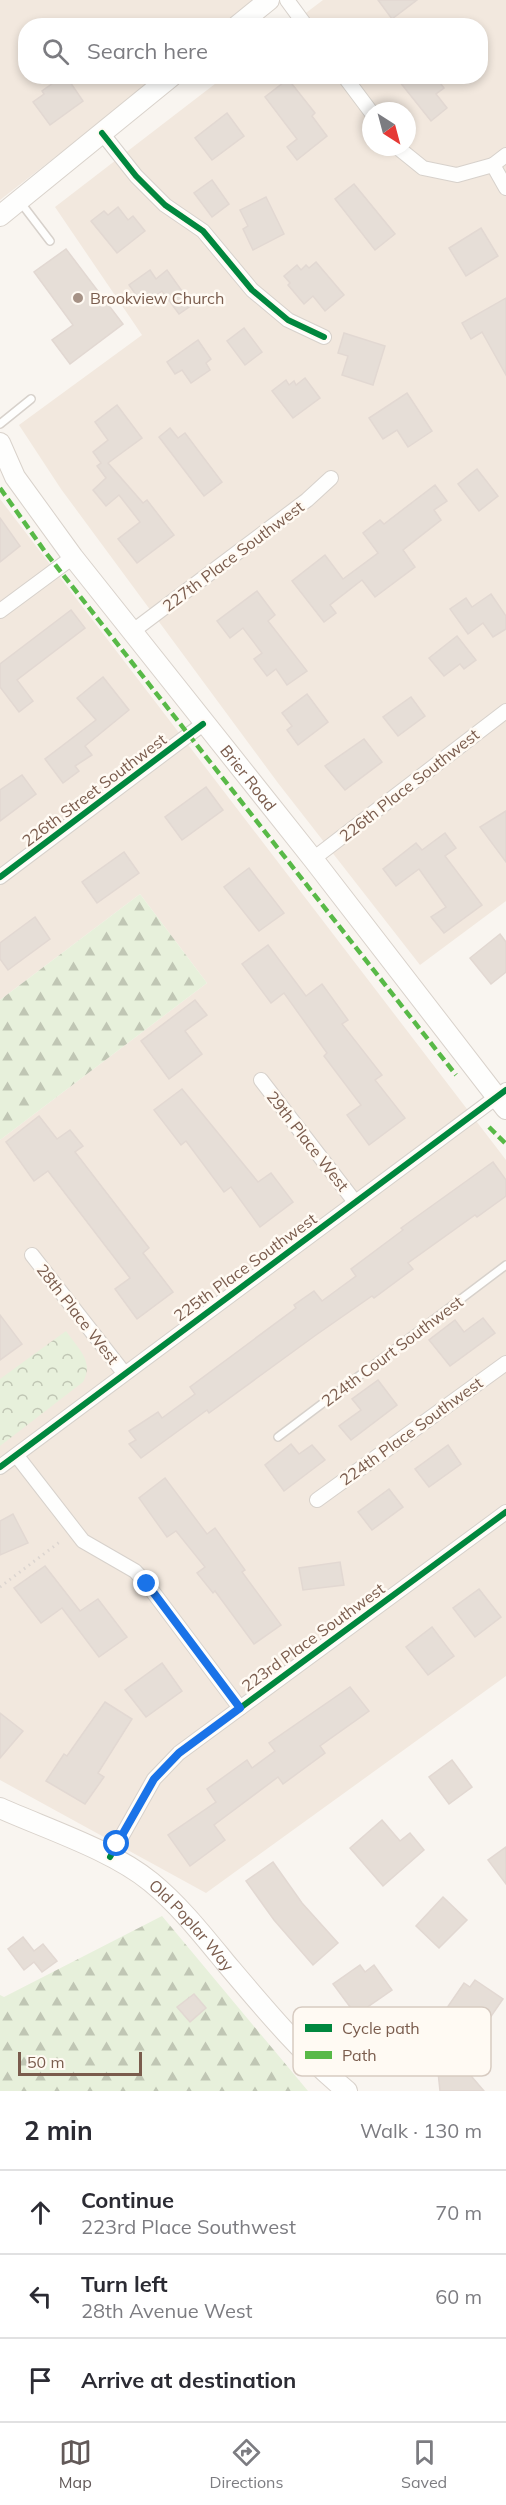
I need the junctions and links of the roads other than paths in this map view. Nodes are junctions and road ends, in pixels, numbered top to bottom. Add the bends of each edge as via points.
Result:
1 (269, 0) edge
2 (287, 0) edge
3 (247, 18) edge
4 (300, 18) edge
5 (162, 84) edge
6 (350, 84) edge
7 (364, 102) edge
8 (102, 133) junction
9 (506, 155) edge
10 (408, 156) edge
11 (493, 165) junction
12 (506, 188) edge
13 (19, 200) junction
14 (0, 216) edge
15 (50, 241) dead end
16 (324, 337) dead end
17 (30, 399) dead end
18 (0, 424) edge
19 (0, 443) edge
20 (331, 478) dead end
21 (73, 557) junction
22 (0, 611) edge
23 (133, 631) junction
24 (506, 711) edge
25 (203, 724) junction
26 (313, 860) junction
27 (0, 877) edge
28 (261, 1080) dead end
29 (503, 1099) edge
30 (355, 1202) junction
31 (32, 1255) dead end
32 (506, 1265) edge
33 (506, 1363) edge
34 (124, 1373) junction
35 (278, 1437) dead end
36 (17, 1456) junction
37 (0, 1467) edge
38 (317, 1500) dead end
39 (506, 1512) edge
40 (240, 1708) junction
41 (0, 1808) edge
42 (110, 1857) junction
43 (293, 2038) edge
44 (329, 2076) edge
45 (347, 2091) edge

1 - 3 main road
2 - 4 street
5 - 8 main road
6 - 7 street
8 - 13 main road
8 - 16 street via 165,205 203,231 252,290 288,320
9 - 11 street
10 - 11 street via 423,168 457,175
11 - 12 street
13 - 14 main road
13 - 15 lane
17 - 18 lane
19 - 21 main road, Brier Road via 15,477
20 - 23 street, 227th Place Southwest
21 - 22 street
21 - 23 main road, Brier Road
23 - 25 main road, Brier Road
24 - 26 street, 226th Place Southwest
25 - 26 main road, Brier Road
25 - 27 street, 226th Street Southwest
26 - 29 main road, Brier Road
28 - 30 street, 29th Place West
29 - 30 street, 225th Place Southwest
30 - 34 street, 225th Place Southwest
31 - 34 street, 28th Place West
32 - 35 lane, 224th Court Southwest
33 - 38 street, 224th Place Southwest
34 - 36 street, 225th Place Southwest
36 - 37 street, 225th Place Southwest
36 - 40 street via 82,1541 135,1571 147,1584
39 - 40 street, 223rd Place Southwest
40 - 42 street, 223rd Place Southwest via 179,1753 154,1779
41 - 42 main road, Old Poplar Way
42 - 43 main road, Old Poplar Way via 149,1881 176,1904
44 - 45 main road, Old Poplar Way

